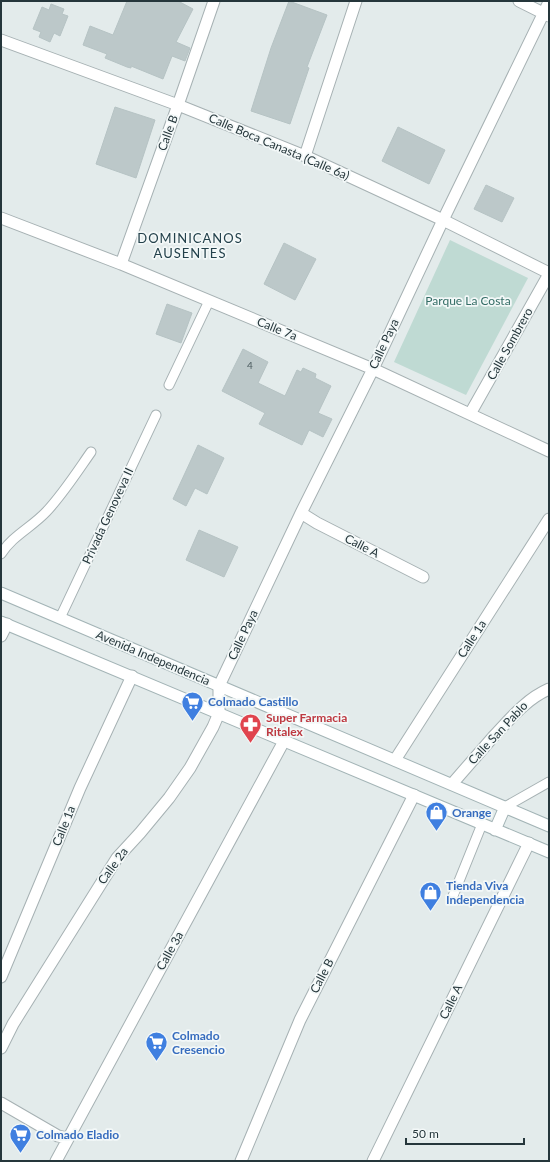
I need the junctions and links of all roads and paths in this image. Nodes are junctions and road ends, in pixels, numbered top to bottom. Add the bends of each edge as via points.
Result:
1 (214, 1) edge
2 (356, 1) edge
3 (520, 1) edge
4 (549, 2) edge
5 (546, 14) edge
6 (1, 40) edge
7 (178, 106) junction
8 (305, 156) junction
9 (1, 218) edge
10 (443, 220) junction
11 (121, 264) junction
12 (549, 274) edge
13 (209, 301) junction
14 (372, 369) junction
15 (169, 385) dead end
16 (470, 414) junction
17 (156, 415) dead end
18 (549, 451) edge
19 (91, 452) dead end
20 (301, 513) junction
21 (549, 519) edge
22 (1, 554) edge
23 (423, 577) dead end
24 (1, 593) edge
25 (60, 618) junction
26 (4, 623) edge
27 (1, 636) edge
28 (132, 676) junction
29 (219, 686) junction
30 (549, 688) edge
31 (219, 713) junction
32 (284, 741) junction
33 (395, 760) junction
34 (549, 782) edge
35 (452, 784) junction
36 (414, 795) junction
37 (506, 807) junction
38 (482, 824) junction
39 (549, 826) edge
40 (495, 830) junction
41 (529, 843) junction
42 (549, 852) edge
43 (453, 896) dead end
44 (1, 977) edge
45 (1, 1048) edge
46 (1, 1103) edge
47 (68, 1138) junction
48 (56, 1161) edge
49 (241, 1161) edge
50 (373, 1161) edge

1 - 7 street, Calle B
2 - 8 street
3 - 5 street
4 - 5 street, Calle Paya
5 - 10 street, Calle Paya
6 - 7 street, Calle Boca Canasta (Calle 6a)
7 - 8 street, Calle Boca Canasta (Calle 6a)
7 - 11 street, Calle B
8 - 10 street, Calle Boca Canasta (Calle 6a)
9 - 11 street, Calle 7a
10 - 12 street, Calle Boca Canasta (Calle 6a)
10 - 14 street, Calle Paya
11 - 13 street, Calle 7a
12 - 16 street, Calle Sombrero
13 - 14 street, Calle 7a
13 - 15 lane
14 - 16 street, Calle 7a
14 - 20 street, Calle Paya
16 - 18 street, Calle 7a
17 - 25 lane, Privada Genoveva II
19 - 22 lane via 46,512 7,545
20 - 23 street, Calle A
20 - 29 street, Calle Paya
21 - 33 street, Calle 1a
24 - 25 street, Avenida Independencia
25 - 29 street, Avenida Independencia
26 - 27 street
26 - 28 street, Avenida Independencia
28 - 31 street, Avenida Independencia
28 - 44 street, Calle 1a via 80,788
29 - 31 street, Calle 2a
29 - 33 street, Avenida Independencia
30 - 35 street, Calle San Pablo via 529,700
31 - 32 street, Avenida Independencia
31 - 45 street, Calle 2a via 182,780 117,858 13,1024
32 - 36 street, Avenida Independencia
32 - 47 street, Calle 3a
33 - 35 street, Avenida Independencia
34 - 37 lane
35 - 37 street, Avenida Independencia
36 - 38 street, Avenida Independencia
36 - 49 street, Calle B via 300,1020
37 - 39 street, Avenida Independencia
37 - 40 street
38 - 40 street, Avenida Independencia
38 - 43 lane
40 - 41 street, Avenida Independencia
41 - 42 street, Avenida Independencia
41 - 50 street, Calle A
46 - 47 street via 58,1136
47 - 48 street, Calle 3a

